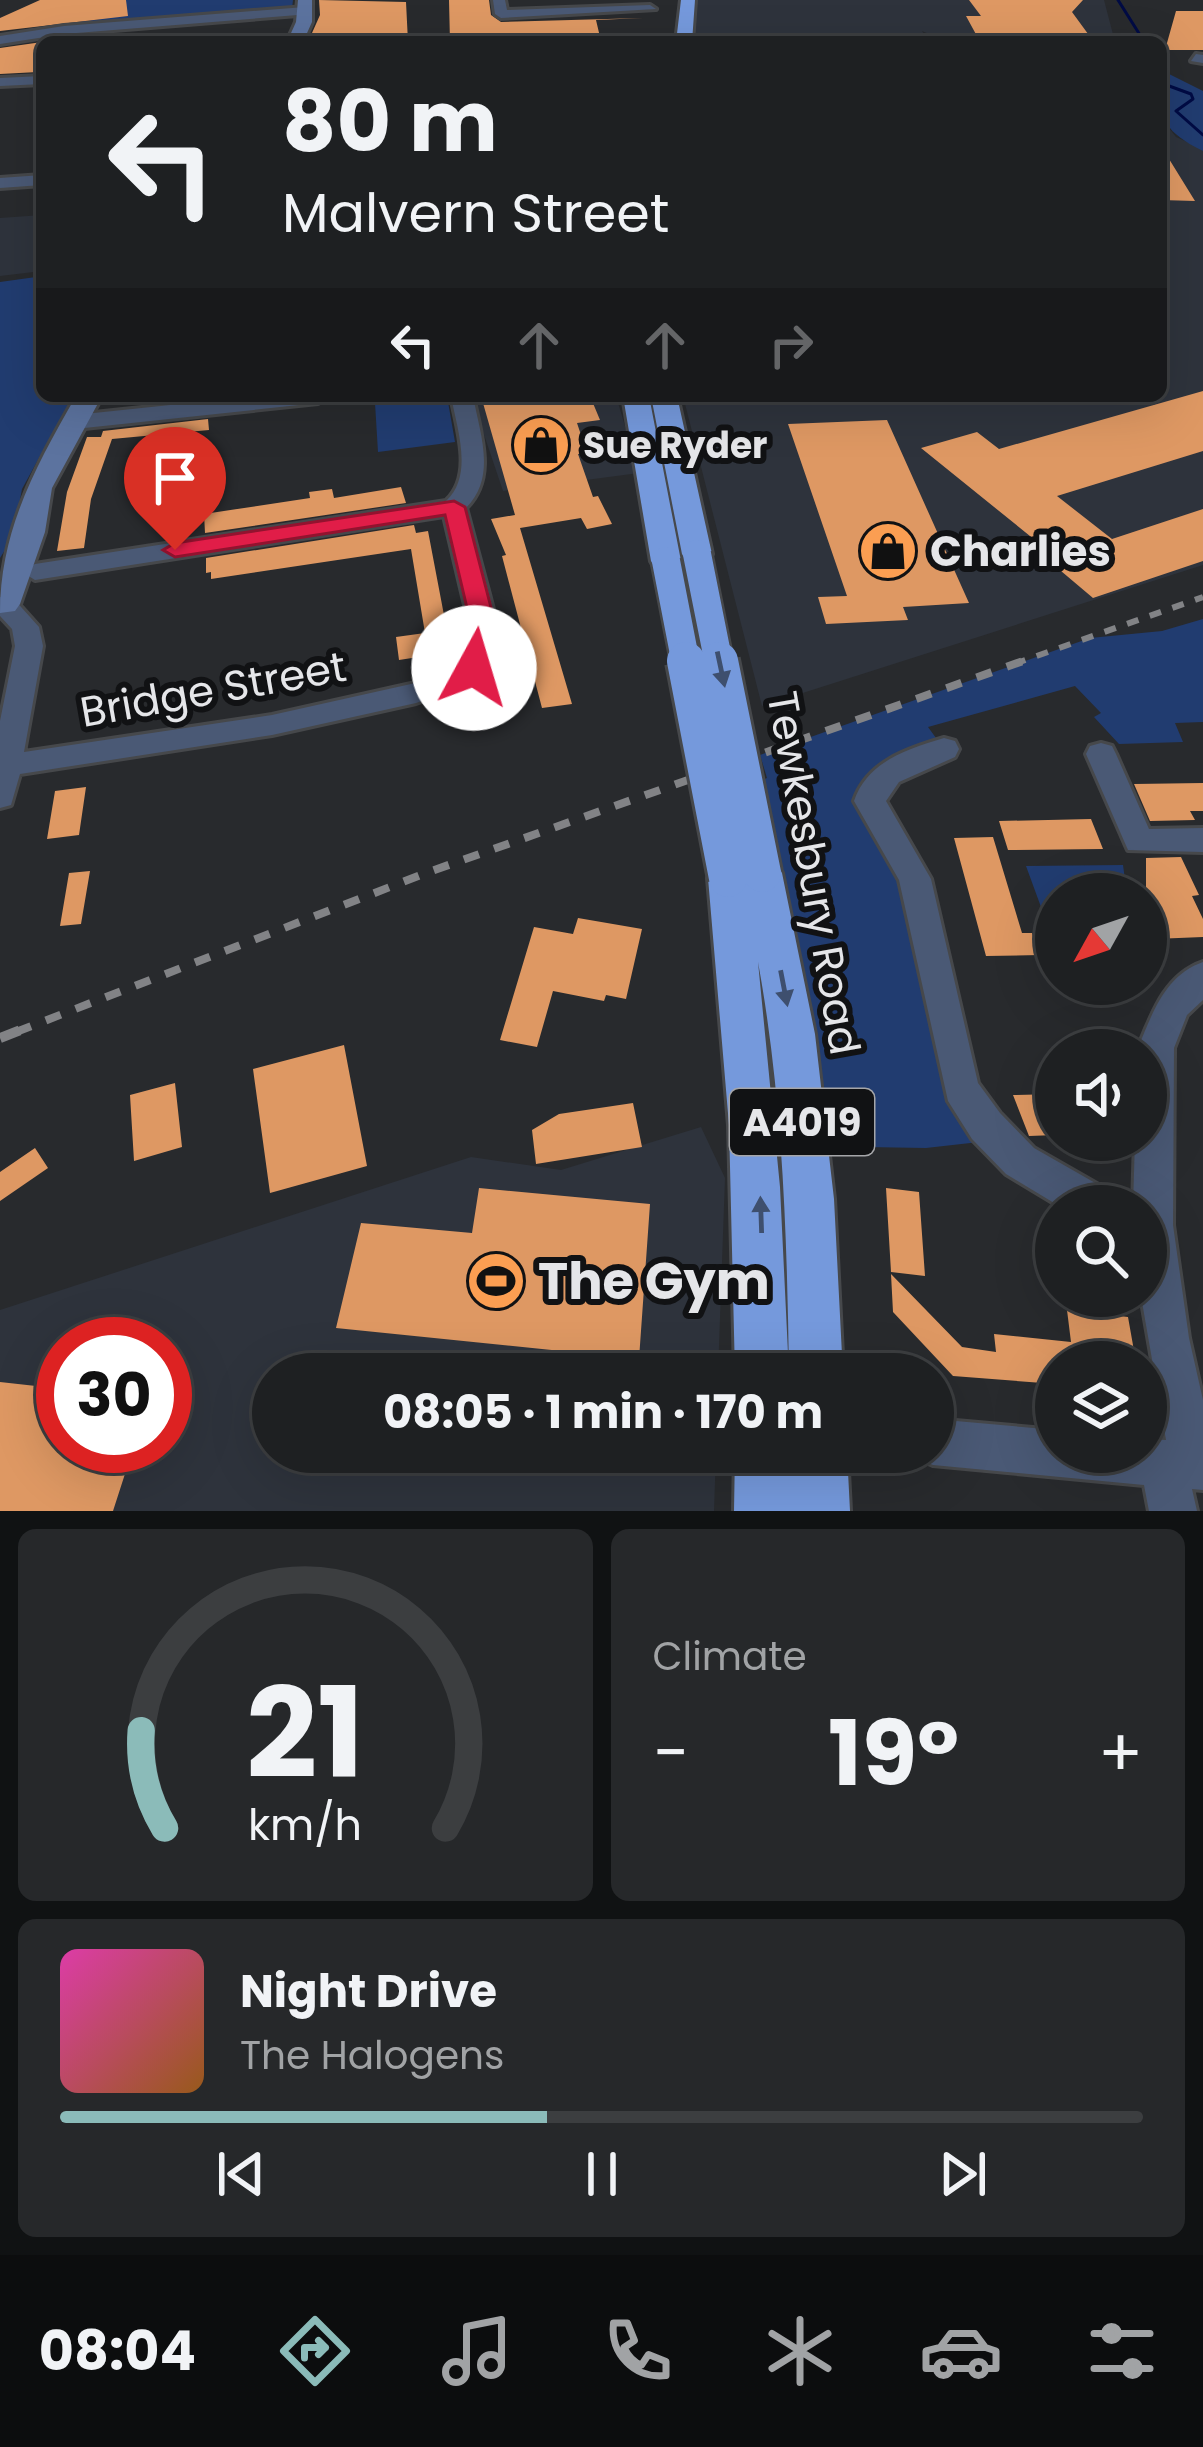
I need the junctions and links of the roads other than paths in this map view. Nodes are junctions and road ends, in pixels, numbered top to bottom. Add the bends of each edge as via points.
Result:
1 (673, 0) edge
2 (688, 0) edge
3 (305, 5) edge
4 (500, 7) edge
5 (650, 9) dead end
6 (4, 34) edge
7 (78, 35) edge
8 (297, 36) edge
9 (670, 36) edge
10 (685, 36) edge
11 (36, 80) edge
12 (0, 82) edge
13 (36, 180) edge
14 (0, 183) edge
15 (212, 402) edge
16 (463, 402) edge
17 (638, 402) edge
18 (665, 402) edge
19 (82, 409) edge
20 (454, 507) junction
21 (30, 532) junction
22 (682, 558) junction
23 (35, 572) junction
24 (2, 605) edge
25 (944, 749) dead end
26 (1101, 754) dead end
27 (8, 766) junction
28 (0, 797) edge
29 (1203, 840) edge
30 (746, 875) junction
31 (1203, 977) edge
32 (1061, 1185) edge
33 (1151, 1185) edge
34 (1163, 1317) edge
35 (762, 1353) edge
36 (815, 1353) edge
37 (954, 1444) edge
38 (1187, 1466) edge
39 (763, 1473) edge
40 (820, 1473) edge
41 (763, 1511) edge
42 (821, 1511) edge
43 (1173, 1511) edge

1 - 9 highway
2 - 10 highway
3 - 7 street
3 - 8 street
4 - 5 street
6 - 7 street
11 - 12 street
13 - 14 street
15 - 19 street
16 - 20 street via 473,479
17 - 22 highway, Tewkesbury Road / A4019
18 - 22 highway, Tewkesbury Road / A4019
19 - 21 street via 38,488
20 - 23 street
20 - 27 street, Bridge Street via 487,638 482,658 464,676 310,718
21 - 23 street
21 - 24 street
22 - 30 highway, Tewkesbury Road / A4019, bridge
23 - 24 street via 26,596
24 - 27 street via 26,627 29,646
25 - 32 street via 877,782 870,801 915,879 962,1089 1020,1161
26 - 29 street via 1139,841
27 - 28 street
35 -> 30 highway, Tewkesbury Road / A4019
30 -> 36 highway, Tewkesbury Road / A4019 via 797,1079
31 - 33 street via 1173,1006 1156,1048
34 - 38 street
37 - 38 street
38 - 43 street
39 - 41 highway
40 - 42 highway

